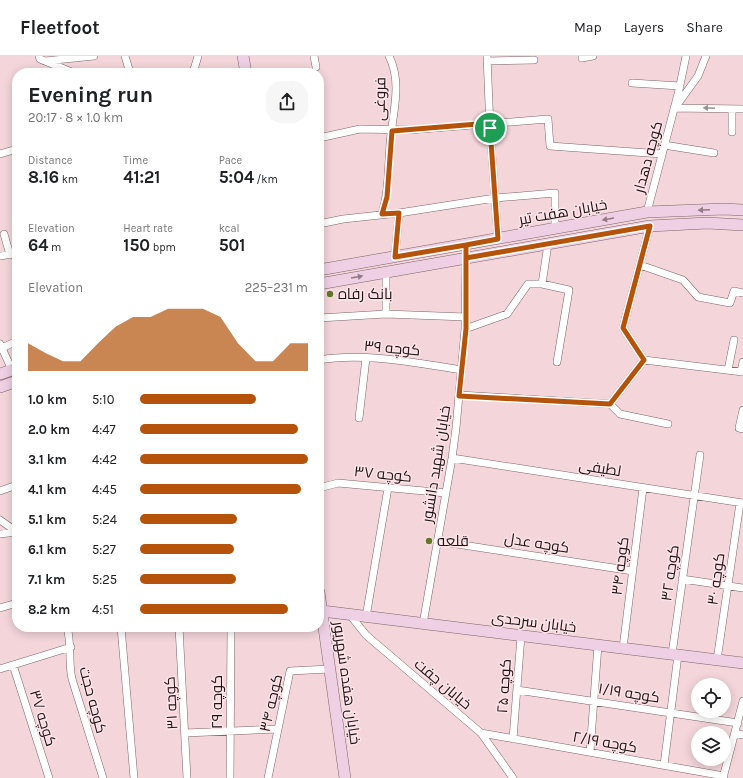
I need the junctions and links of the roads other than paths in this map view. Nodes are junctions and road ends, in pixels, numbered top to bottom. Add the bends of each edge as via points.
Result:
1 (39, 56) edge
2 (94, 56) edge
3 (126, 56) edge
4 (198, 56) edge
5 (244, 56) edge
6 (314, 56) edge
7 (389, 56) edge
8 (593, 56) edge
9 (686, 56) edge
10 (706, 56) edge
11 (582, 58) dead end
12 (487, 59) edge
13 (534, 60) dead end
14 (45, 61) junction
15 (316, 67) dead end
16 (62, 68) edge
17 (129, 68) edge
18 (194, 68) edge
19 (245, 68) edge
20 (632, 83) dead end
21 (680, 86) junction
22 (674, 108) junction
23 (732, 109) junction
24 (743, 109) edge
25 (490, 123) junction
26 (392, 131) junction
27 (732, 132) dead end
28 (324, 137) edge
29 (664, 145) junction
30 (12, 151) edge
31 (714, 153) dead end
32 (0, 154) edge
33 (662, 154) junction
34 (495, 198) junction
35 (743, 210) edge
36 (646, 212) junction
37 (399, 213) junction
38 (382, 214) junction
39 (324, 223) edge
40 (743, 224) edge
41 (650, 226) junction
42 (555, 229) junction
43 (4, 234) dead end
44 (498, 239) junction
45 (548, 244) junction
46 (466, 245) junction
47 (12, 249) edge
48 (12, 255) edge
49 (0, 256) edge
50 (395, 257) junction
51 (466, 258) junction
52 (640, 265) junction
53 (324, 269) edge
54 (386, 272) junction
55 (324, 283) edge
56 (542, 284) junction
57 (743, 293) edge
58 (386, 314) junction
59 (466, 317) junction
60 (324, 318) edge
61 (466, 329) junction
62 (734, 340) dead end
63 (12, 342) edge
64 (1, 346) edge
65 (366, 358) junction
66 (324, 360) edge
67 (644, 360) junction
68 (557, 362) dead end
69 (743, 362) edge
70 (12, 364) edge
71 (12, 370) edge
72 (462, 370) junction
73 (728, 370) junction
74 (742, 372) edge
75 (0, 374) edge
76 (12, 383) edge
77 (0, 387) edge
78 (459, 396) junction
79 (610, 404) junction
80 (743, 410) edge
81 (359, 418) dead end
82 (668, 424) dead end
83 (743, 429) edge
84 (700, 455) dead end
85 (452, 458) junction
86 (12, 487) edge
87 (324, 487) edge
88 (388, 488) junction
89 (643, 488) junction
90 (0, 492) edge
91 (446, 494) junction
92 (694, 496) junction
93 (742, 503) edge
94 (0, 520) edge
95 (12, 528) edge
96 (12, 533) edge
97 (0, 534) edge
98 (437, 541) junction
99 (633, 571) junction
100 (682, 579) junction
101 (728, 586) junction
102 (743, 588) edge
103 (12, 604) edge
104 (0, 608) edge
105 (324, 612) edge
106 (350, 615) junction
107 (366, 617) junction
108 (423, 624) junction
109 (324, 626) edge
110 (69, 632) edge
111 (121, 632) edge
112 (179, 632) edge
113 (230, 632) edge
114 (521, 636) junction
115 (598, 645) junction
116 (71, 647) junction
117 (623, 648) junction
118 (675, 655) junction
119 (717, 660) junction
120 (743, 663) edge
121 (13, 666) junction
122 (0, 669) edge
123 (330, 669) junction
124 (517, 690) junction
125 (594, 701) junction
126 (743, 701) edge
127 (671, 713) junction
128 (738, 722) junction
129 (278, 729) junction
130 (230, 731) junction
131 (185, 733) junction
132 (481, 733) junction
133 (735, 733) junction
134 (743, 735) edge
135 (513, 739) junction
136 (590, 752) junction
137 (664, 765) junction
138 (724, 777) edge
139 (49, 778) edge
140 (103, 778) edge
141 (134, 778) edge
142 (187, 778) edge
143 (230, 778) edge
144 (268, 778) edge
145 (345, 778) edge
146 (513, 778) edge

1 - 14 street
2 - 14 street
3 - 17 street
4 - 18 street
5 - 19 street
6 - 15 street
7 - 26 street, فروغی via 396,83 396,109
8 - 11 street
9 - 21 street, کوچه دهدار
10 - 22 street, کوچه دهدار via 698,76
12 - 13 street
12 - 25 street
14 - 16 street
20 - 21 street
21 - 22 street, کوچه دهدار
23 -> 22 street
22 - 29 street, کوچه دهدار
23 - 24 street
23 - 27 street
25 - 26 street
25 - 33 street via 548,120 550,146
25 - 34 street
26 - 28 street via 360,129
26 - 38 street, فروغی via 387,197
29 - 31 street
29 - 33 street, کوچه دهدار
30 - 32 street
33 - 36 street, کوچه دهدار
34 - 37 street
34 - 42 street via 555,193
34 - 44 street
35 -> 36 street, خیابان هفت تیر
36 -> 42 street, خیابان هفت تیر
37 - 38 street
37 - 50 street
38 - 39 street
40 - 41 street, خیابان هفت تیر
41 - 45 street, خیابان هفت تیر
41 - 52 street
42 - 44 street, خیابان هفت تیر
43 - 47 street
44 - 46 street, خیابان هفت تیر
45 - 51 street, خیابان هفت تیر
45 - 56 street
46 - 50 street, خیابان هفت تیر
46 - 51 street
48 - 49 street
50 - 53 street, خیابان هفت تیر
51 - 54 street, خیابان هفت تیر
51 - 59 street, خیابان شهید دانشور
52 - 57 street via 682,280 698,297 730,303 734,291
52 - 67 street via 623,328
55 -> 54 street, خیابان هفت تیر
54 - 58 street
56 - 61 street via 528,284 506,314
56 - 68 street via 569,290
58 - 59 street
58 - 60 street
59 - 61 street, خیابان شهید دانشور
61 - 72 street, خیابان شهید دانشور
62 - 73 street
63 - 64 street
64 - 70 street
65 - 66 street, کوچه ۳۹
65 - 72 street, کوچه ۳۹
65 - 81 street
67 - 73 street
67 - 79 street
69 - 74 street
71 - 75 street
72 - 78 street, خیابان شهید دانشور
73 - 74 street
76 - 77 street
78 - 79 street
78 - 85 street, خیابان شهید دانشور
79 - 82 street via 620,414
80 - 83 street via 739,428
84 - 92 street, کوچه ۳۲
85 - 89 street, لطیفی
85 - 91 street, خیابان شهید دانشور
86 - 90 street
87 - 88 street, کوچه ۳۷ via 338,483
88 - 91 street, کوچه ۳۷
88 - 107 street
89 - 92 street, لطیفی
89 - 99 street, کوچه ۳۴
91 - 98 street, خیابان شهید دانشور
92 - 93 street, لطیفی
92 - 100 street, کوچه ۳۲
93 - 101 street, کوچه ۳۰
94 - 95 street
96 - 97 street
98 - 99 street, کوچه عدل
98 - 108 street, خیابان شهید دانشور
99 - 117 street, کوچه ۳۴
100 - 101 street
100 - 118 street, کوچه ۳۲
101 - 102 street
101 - 119 street, کوچه ۳۰
103 - 104 street
105 - 106 street, خیابان سرحدی
106 - 107 street, خیابان سرحدی
106 - 132 street, خیابان چفت via 366,635
107 - 108 street, خیابان سرحدی
108 - 114 street, خیابان سرحدی
109 - 123 street, خیابان هفده شهریور
110 - 116 street, کوچه حجت
111 - 141 street
112 - 131 street, کوچه ۳۱
113 - 130 street, کوچه ۲۹
114 - 115 street, خیابان سرحدی
114 - 124 street, کوچه ۲۵
115 - 117 street, خیابان سرحدی
115 - 125 street
116 - 121 street
116 - 140 street, کوچه حجت via 69,667
117 - 118 street, خیابان سرحدی
118 - 119 street, خیابان سرحدی
118 - 127 street, کوچه ۳۲
119 - 120 street, خیابان سرحدی
121 - 122 street
121 - 139 street, کوچه ۳۷
123 - 129 street, کوچه ۳۴ via 290,671
123 - 145 street, خیابان هفده شهریور
124 - 125 street, کوچه ۱/۱۹
124 - 135 street, کوچه ۲۵
125 - 127 street, کوچه ۱/۱۹
125 - 136 street
126 - 128 street
127 - 128 street, کوچه ۱/۱۹
127 - 137 street, کوچه ۳۲
128 - 133 street
129 - 130 street
129 - 144 street, کوچه ۳۴
130 - 131 street
130 - 143 street, کوچه ۲۹
131 - 142 street, کوچه ۳۱
132 - 135 street, کوچه ۲/۱۹
132 - 146 street, خیابان چفت
133 - 134 street
133 - 138 street
135 - 136 street, کوچه ۲/۱۹
136 - 137 street, کوچه ۲/۱۹
137 - 138 street, کوچه ۲/۱۹

